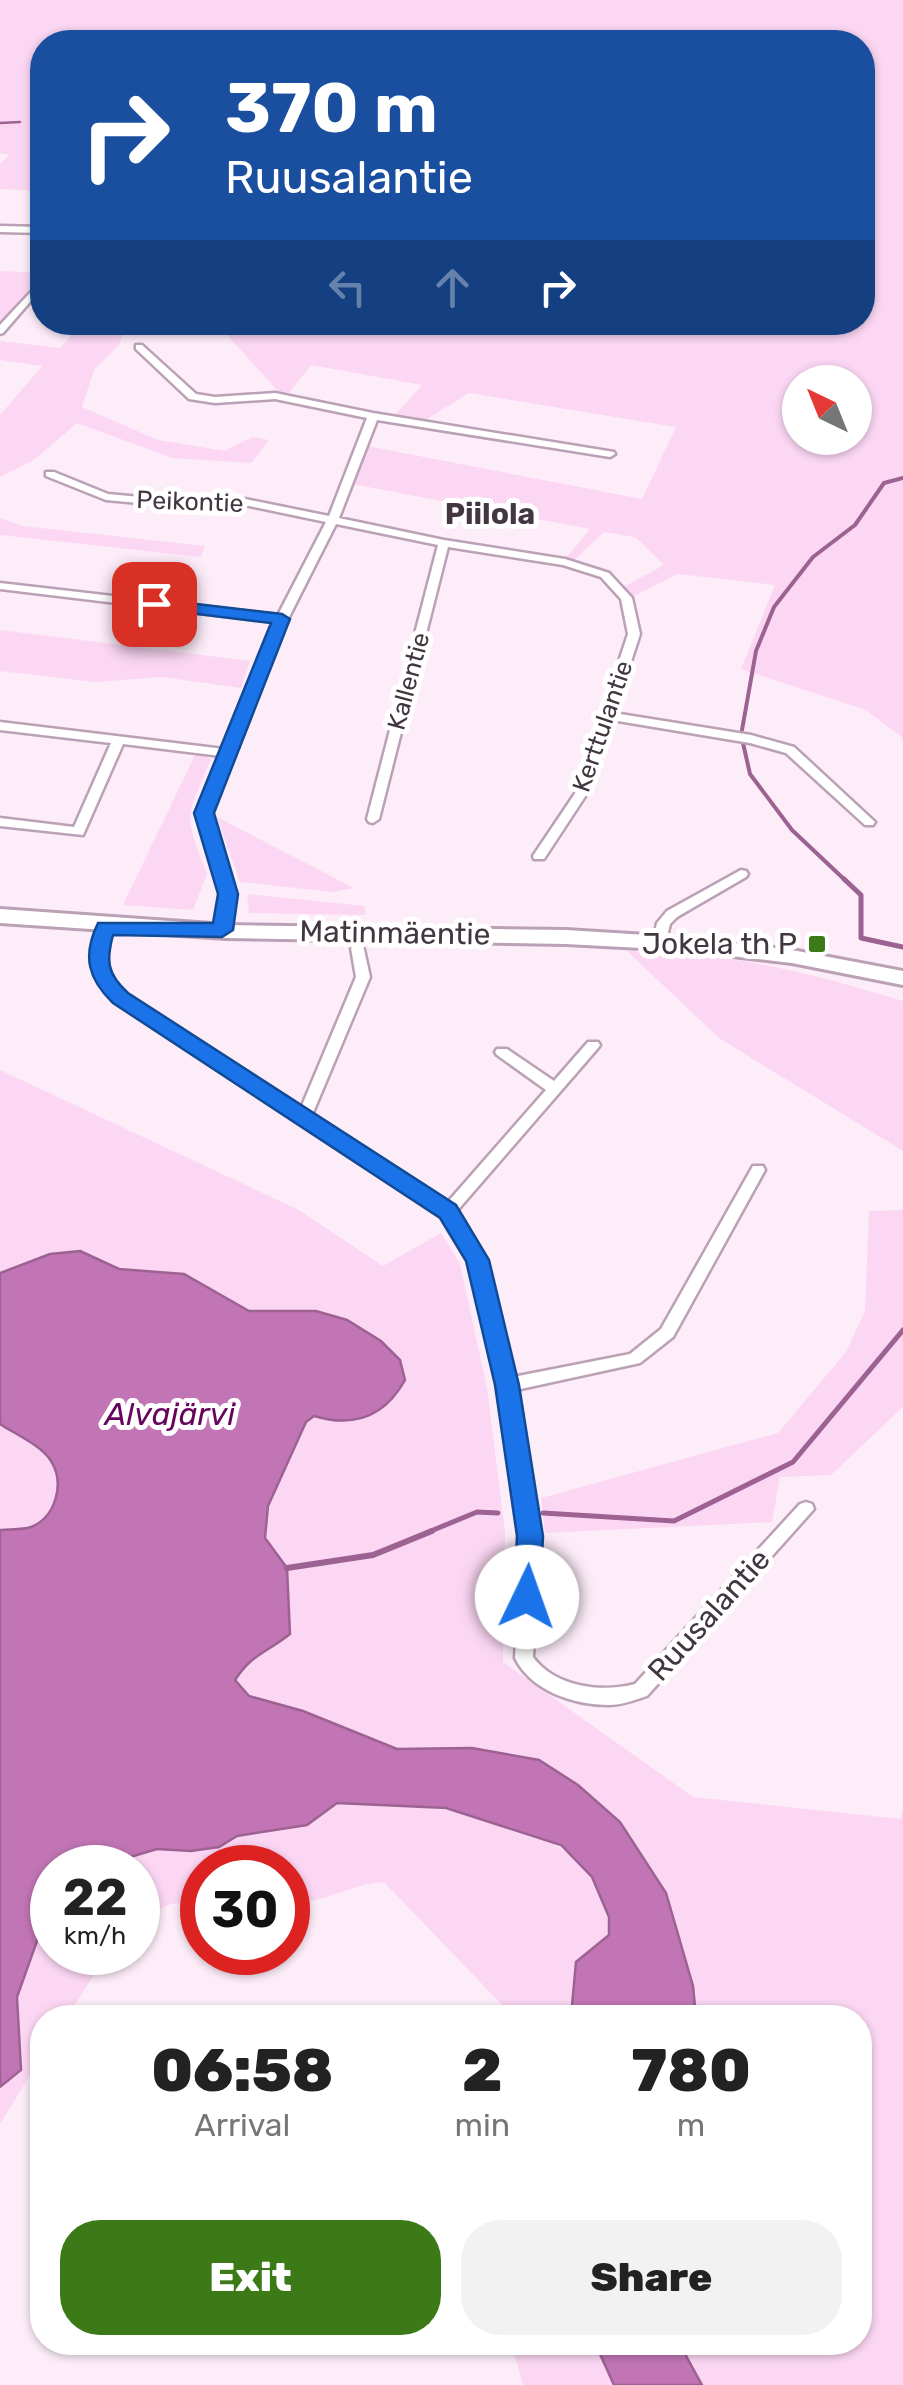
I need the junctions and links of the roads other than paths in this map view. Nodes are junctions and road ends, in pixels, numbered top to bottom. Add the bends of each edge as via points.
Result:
1 (0, 229) edge
2 (30, 230) edge
3 (30, 297) edge
4 (0, 330) edge
5 (138, 346) dead end
6 (373, 416) junction
7 (610, 454) dead end
8 (50, 474) dead end
9 (332, 521) junction
10 (444, 543) junction
11 (0, 586) edge
12 (282, 619) junction
13 (607, 716) junction
14 (0, 726) edge
15 (118, 742) junction
16 (228, 752) junction
17 (372, 819) dead end
18 (0, 822) edge
19 (869, 822) dead end
20 (539, 856) dead end
21 (741, 874) dead end
22 (0, 916) edge
23 (105, 928) junction
24 (222, 930) junction
25 (660, 942) junction
26 (358, 948) dead end
27 (790, 959) junction
28 (903, 978) edge
29 (903, 991) edge
30 (593, 1045) dead end
31 (502, 1052) dead end
32 (555, 1089) junction
33 (306, 1116) junction
34 (758, 1170) dead end
35 (448, 1212) junction
36 (507, 1385) junction
37 (806, 1509) dead end

1 - 2 street
3 - 4 street
5 - 6 street via 194,397 276,396
6 - 7 street
6 - 9 street
8 - 9 street, Peikontie via 106,497 194,506 235,500
9 - 10 street, Kerttulantie
9 - 12 street
10 - 13 street, Kerttulantie via 605,575 626,598 634,634
10 - 17 street, Kallentie
11 - 12 street
12 - 16 street
13 - 19 street via 790,750
13 - 20 street, Kerttulantie via 582,792
14 - 15 street
15 - 16 street
15 - 18 street via 78,832
16 - 24 street via 204,813 228,894
21 - 25 street via 672,914
22 - 23 main road, Matinmäentie
23 - 24 main road, Matinmäentie
23 - 33 street, Ruusalantie via 96,960 105,983 121,998
24 - 25 main road, Matinmäentie
25 - 27 main road, Matinmäentie
26 - 33 street via 363,977
27 - 28 main road, Matinmäentie
27 - 29 main road, Matinmäentie
30 - 32 street
31 - 32 street
32 - 35 street
33 - 35 street, Ruusalantie
34 - 36 street via 667,1333 634,1359
35 - 36 street, Ruusalantie via 477,1260
36 - 37 street, Ruusalantie via 530,1536 524,1658 543,1681 610,1697 641,1690

